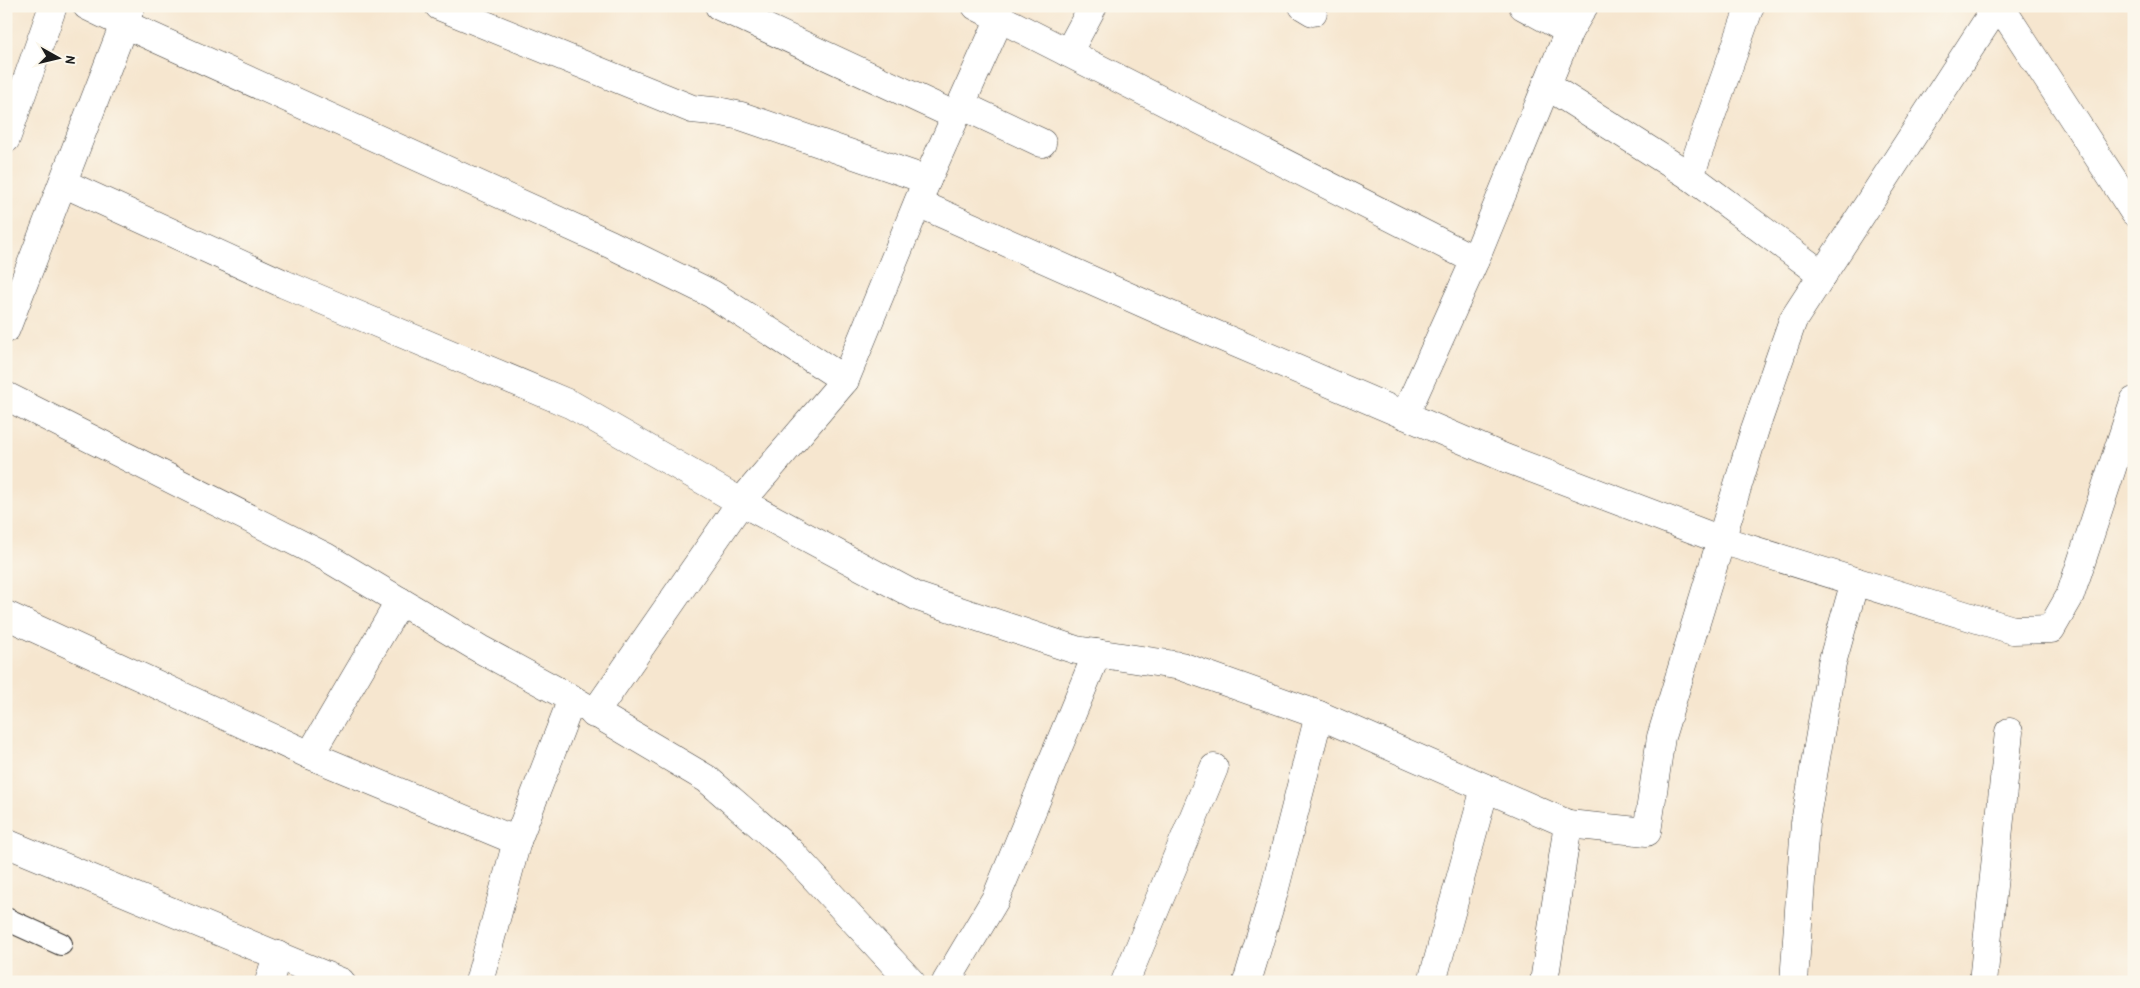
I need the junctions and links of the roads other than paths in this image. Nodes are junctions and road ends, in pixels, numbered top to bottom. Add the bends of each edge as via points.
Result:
1 (52, 6) edge
2 (87, 6) edge
3 (439, 6) edge
4 (719, 6) edge
5 (976, 6) edge
6 (1093, 6) edge
7 (1523, 6) edge
8 (1584, 6) edge
9 (1750, 6) edge
10 (1998, 6) edge
11 (127, 15) edge
12 (1000, 18) junction
13 (1569, 31) junction
14 (1068, 53) junction
15 (1546, 86) junction
16 (958, 110) junction
17 (6, 139) edge
18 (1042, 143) dead end
19 (1690, 176) junction
20 (63, 183) junction
21 (923, 191) junction
22 (2134, 212) edge
23 (1475, 260) junction
24 (1823, 275) junction
25 (6, 329) edge
26 (845, 380) junction
27 (6, 396) edge
28 (2134, 401) edge
29 (1406, 415) junction
30 (741, 502) junction
31 (1721, 540) junction
32 (1855, 581) junction
33 (400, 601) junction
34 (6, 614) edge
35 (1097, 652) junction
36 (572, 699) junction
37 (594, 714) junction
38 (1319, 715) junction
39 (2009, 732) dead end
40 (310, 755) junction
41 (1214, 768) dead end
42 (1485, 788) junction
43 (1568, 824) junction
44 (517, 841) junction
45 (6, 844) edge
46 (6, 919) edge
47 (61, 944) dead end
48 (277, 955) junction
49 (1551, 980) edge
50 (1988, 981) edge
51 (269, 982) edge
52 (341, 982) edge
53 (479, 982) edge
54 (911, 982) edge
55 (946, 982) edge
56 (1126, 982) edge
57 (1246, 982) edge
58 (1432, 982) edge
59 (1794, 982) edge

1 - 17 street
2 - 11 street
3 - 21 street via 692,109 741,116
4 - 16 street
5 - 12 street
6 - 14 street
7 - 13 street
8 - 13 street
9 - 19 street
10 - 22 street
10 - 24 street
11 - 20 street
11 - 26 street via 712,294
12 - 14 street
12 - 16 street
13 - 15 street
14 - 23 street
15 - 19 street
15 - 23 street
16 - 18 street
16 - 21 street
19 - 24 street
20 - 25 street
20 - 30 street via 284,284 572,405
21 - 26 street
21 - 29 street via 1162,311
23 - 29 street
24 - 31 street via 1794,320 1755,429
26 - 30 street
27 - 33 street via 326,557
28 - 32 street via 2070,596 2051,629 2013,630
29 - 31 street via 1505,458
30 - 35 street via 918,597 1076,650
30 - 37 street
31 - 32 street
31 - 43 street via 1661,737 1648,832
32 - 59 street via 1832,663 1805,823
33 - 36 street
33 - 40 street
34 - 40 street
35 - 38 street via 1181,666
35 - 55 street via 996,898
36 - 37 street
36 - 44 street
37 - 54 street via 707,779 790,851
38 - 42 street
38 - 57 street via 1274,892
39 - 50 street
40 - 44 street
41 - 56 street
42 - 43 street
42 - 58 street
43 - 49 street
44 - 53 street
45 - 48 street
46 - 47 lane
48 - 51 street
48 - 52 street

